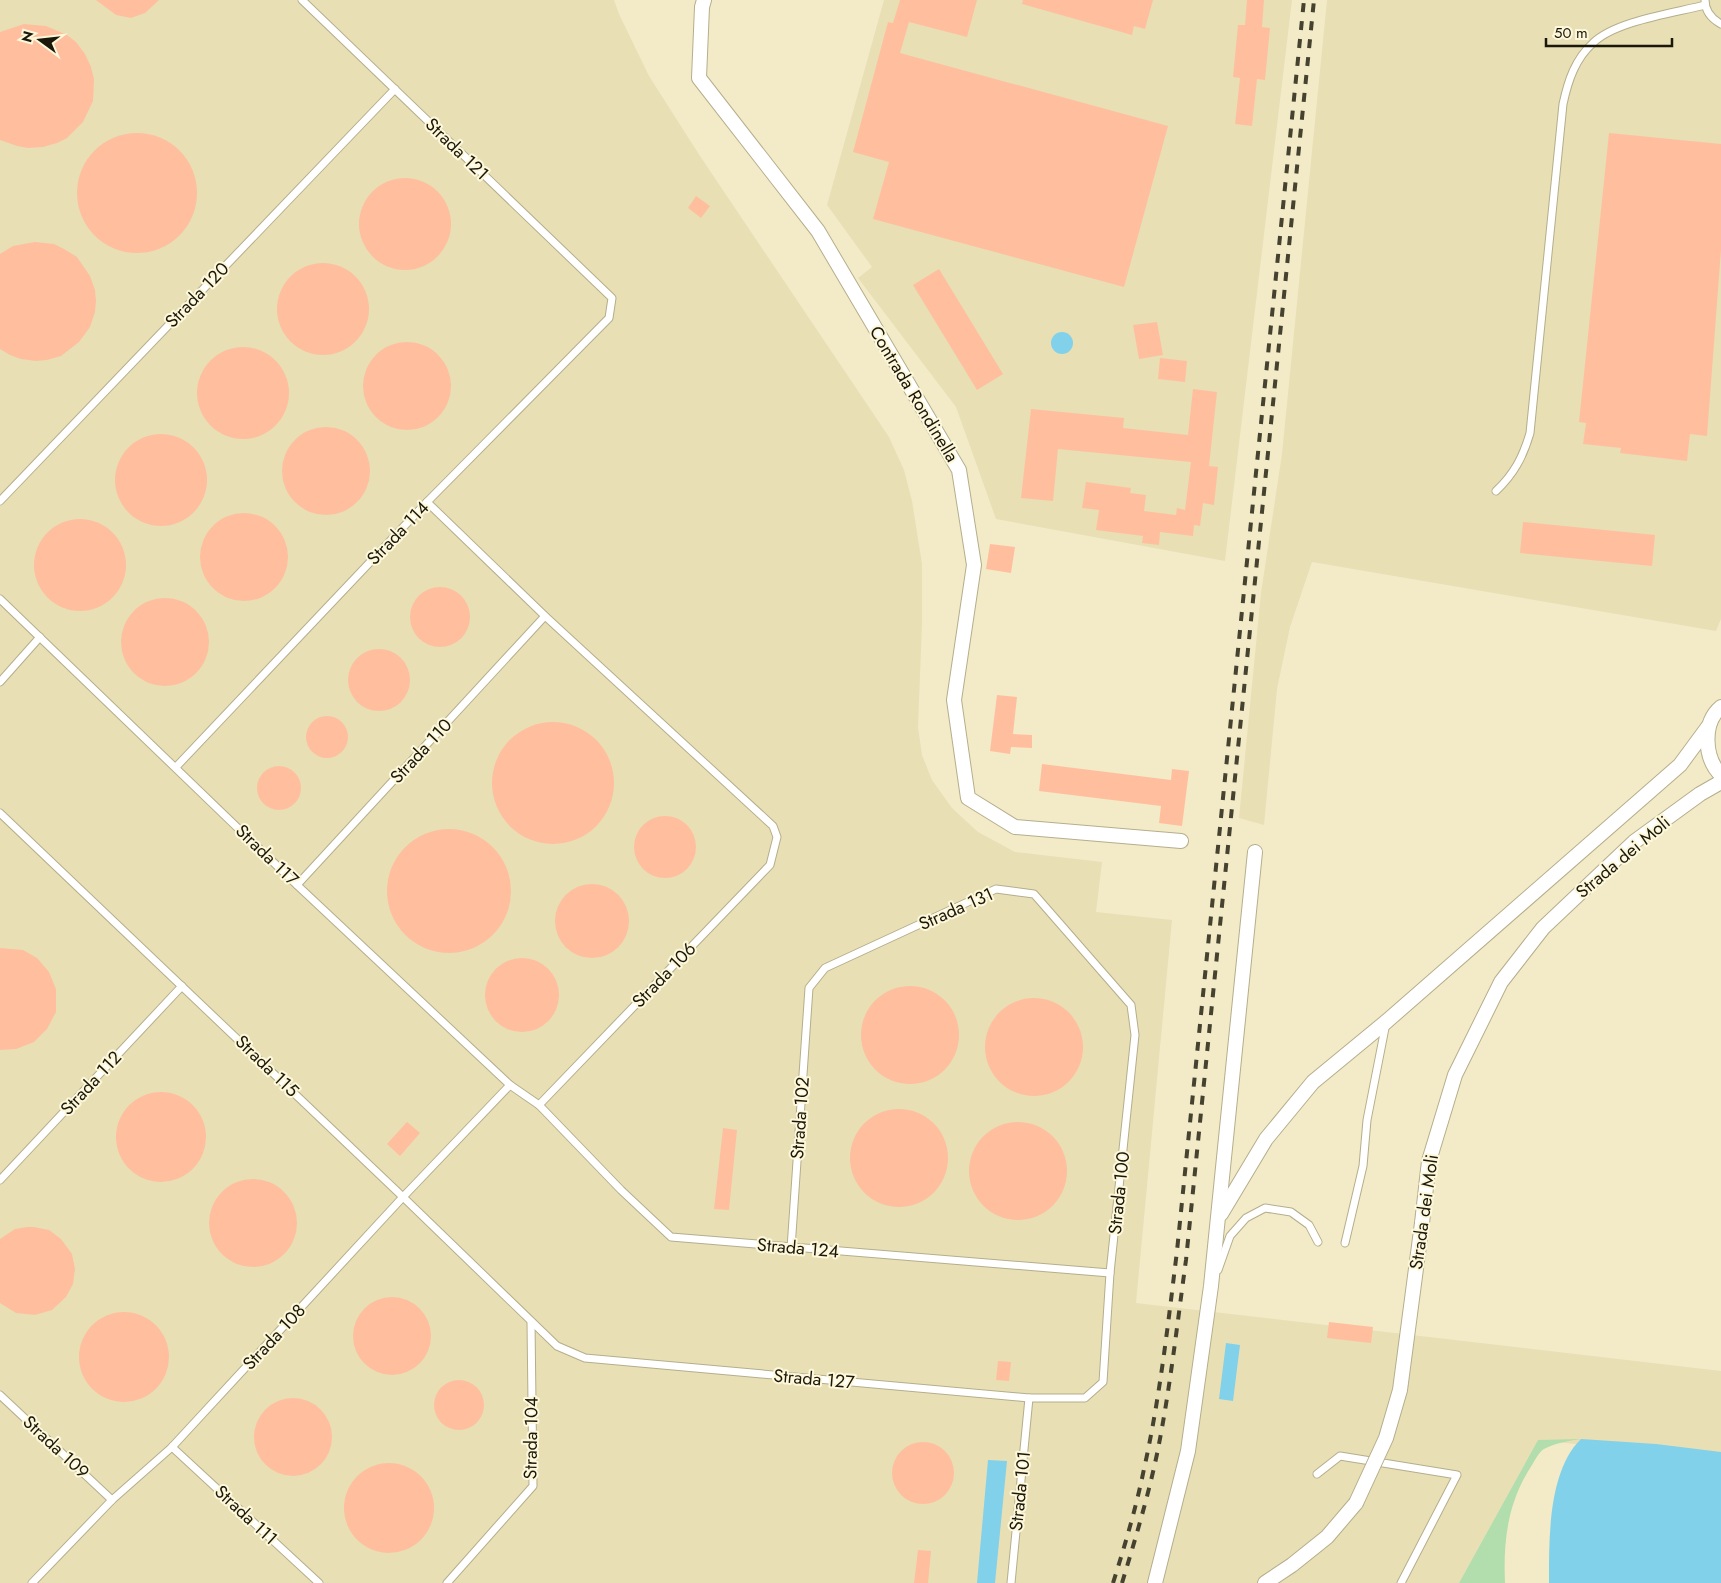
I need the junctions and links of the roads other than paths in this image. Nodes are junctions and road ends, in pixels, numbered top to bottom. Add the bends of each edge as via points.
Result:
1 (302, 0) edge
2 (704, 0) edge
3 (1705, 2) edge
4 (1721, 24) edge
5 (395, 89) junction
6 (612, 298) joint
7 (1496, 491) dead end
8 (0, 501) edge
9 (427, 502) junction
10 (0, 599) edge
11 (545, 616) junction
12 (40, 637) junction
13 (0, 682) edge
14 (1721, 707) edge
15 (1708, 727) junction
16 (176, 767) junction
17 (1721, 775) edge
18 (1721, 782) edge
19 (0, 812) edge
20 (1181, 841) dead end
21 (1255, 852) dead end
22 (297, 885) junction
23 (182, 986) junction
24 (809, 988) joint
25 (1131, 1005) joint
26 (1387, 1021) junction
27 (510, 1085) junction
28 (539, 1105) junction
29 (0, 1180) edge
30 (403, 1197) junction
31 (1218, 1219) junction
32 (1318, 1242) dead end
33 (1345, 1243) dead end
34 (791, 1248) junction
35 (1110, 1273) junction
36 (1211, 1286) junction
37 (531, 1322) junction
38 (1103, 1382) joint
39 (0, 1394) edge
40 (1029, 1398) junction
41 (172, 1447) junction
42 (1317, 1474) dead end
43 (112, 1500) junction
44 (32, 1583) edge
45 (319, 1583) edge
46 (448, 1583) edge
47 (1011, 1583) edge
48 (1155, 1583) edge
49 (1265, 1583) edge
50 (1401, 1583) edge

1 - 5 lane, Strada 121
2 - 20 street, Contrada Rondinella via 699,78 818,231 959,470 974,565 954,700 968,798 1015,827
3 - 4 lane via 1714,20
3 - 7 lane via 1608,33 1594,42 1572,73 1563,104 1530,433 1517,466
5 - 6 lane, Strada 121
5 - 8 lane, Strada 120
6 - 9 lane, Strada 114 via 609,318
9 - 11 lane
9 - 16 lane, Strada 114
10 - 12 lane, Strada 117
11 - 22 lane, Strada 110
11 - 28 lane, Strada 106 via 773,826 777,837 770,865
12 - 13 lane
12 - 16 lane, Strada 117
14 - 15 street
15 - 17 street via 1708,750
15 - 26 street via 1680,765
16 - 22 lane, Strada 117
18 - 49 street, Strada dei Moli, bridge via 1634,842 1543,928 1501,982 1455,1075 1429,1161 1400,1390 1386,1438 1356,1502 1326,1537
19 - 23 lane, Strada 115
21 - 31 street
22 - 27 lane, Strada 117
23 - 29 lane, Strada 112
23 - 30 lane, Strada 115
24 - 25 lane, Strada 131 via 825,968 996,889 1034,894
24 - 34 lane, Strada 102
25 - 35 lane, Strada 100 via 1135,1035
26 - 31 street via 1313,1082 1266,1139
26 - 33 lane via 1367,1120 1363,1166
27 - 28 lane, Strada 117
27 - 30 lane, Strada 108
28 - 34 lane, Strada 124 via 621,1190 671,1236
30 - 37 lane, Strada 115
30 - 41 lane, Strada 108
31 - 36 street
32 - 36 lane via 1309,1225 1291,1212 1265,1208 1246,1218 1230,1236
34 - 35 lane, Strada 124
35 - 38 lane, Strada 100
36 - 48 street via 1188,1451
37 - 40 lane, Strada 127 via 557,1346 586,1358
37 - 46 lane, Strada 104 via 533,1486
38 - 40 lane, Strada 127 via 1085,1398
39 - 43 lane, Strada 109
40 - 47 lane, Strada 101
41 - 43 lane, Strada 108
41 - 45 lane, Strada 111
42 - 50 lane via 1340,1456 1457,1475
43 - 44 lane, Strada 108

